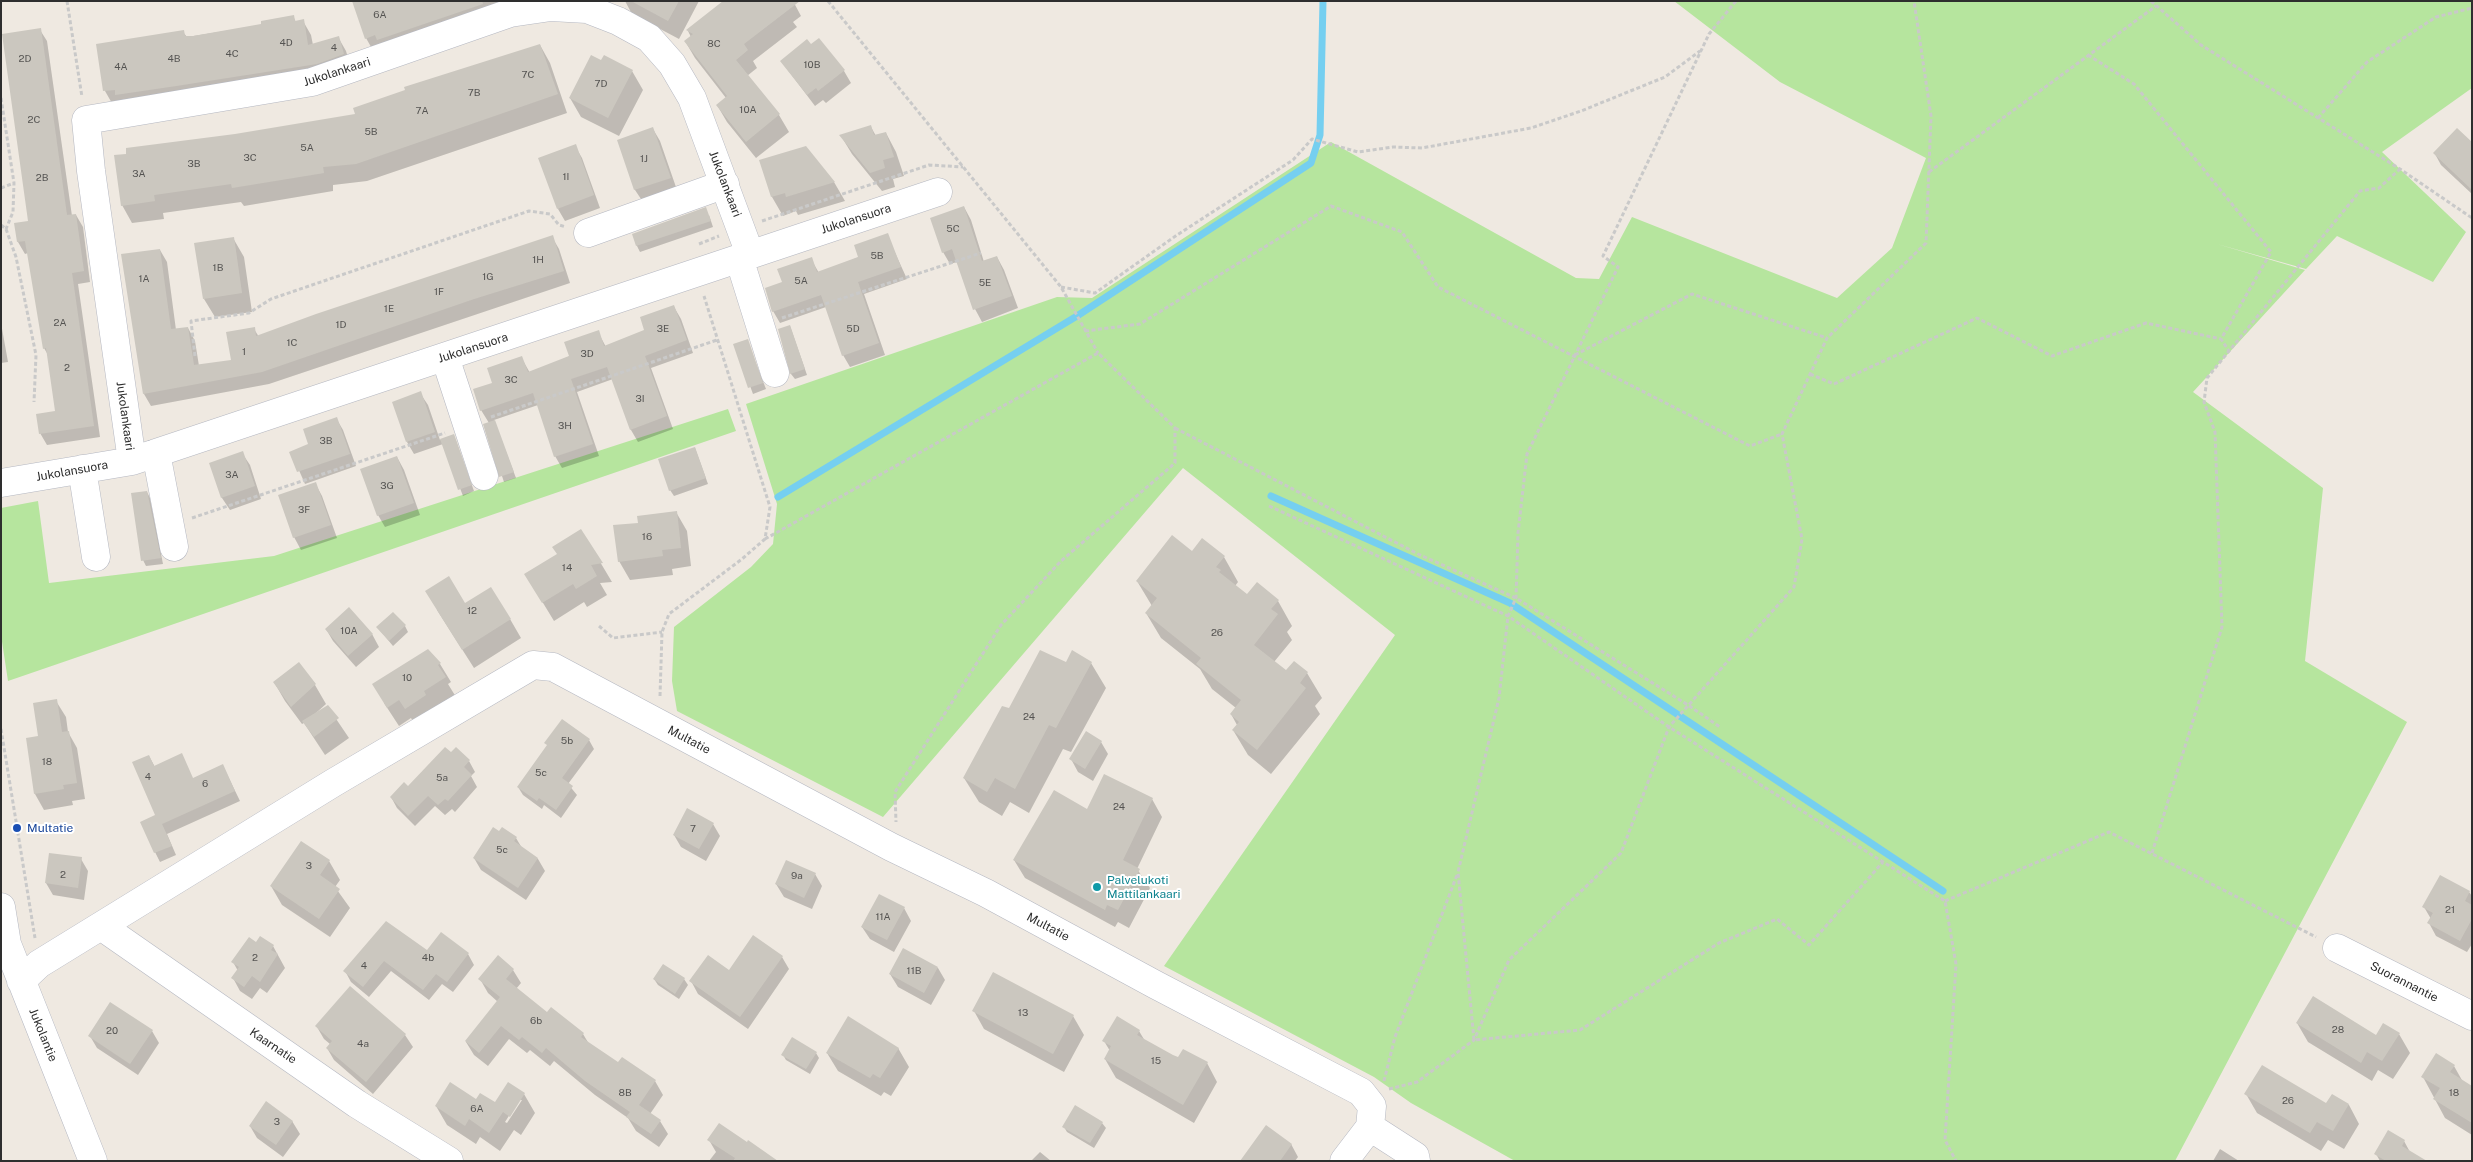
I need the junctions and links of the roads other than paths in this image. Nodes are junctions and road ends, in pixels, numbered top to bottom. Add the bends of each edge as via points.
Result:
1 (724, 184) junction
2 (938, 192) dead end
3 (588, 233) road end
4 (745, 256) junction
5 (445, 357) junction
6 (775, 372) dead end
7 (144, 457) junction
8 (82, 469) junction
9 (484, 476) dead end
10 (1, 483) edge
11 (174, 546) dead end
12 (96, 557) dead end
13 (1, 906) edge
14 (101, 926) junction
15 (2337, 948) road end
16 (21, 981) junction
17 (2472, 1016) edge
18 (1377, 1102) junction
19 (93, 1161) edge
20 (449, 1161) edge
21 (1344, 1161) edge
22 (1416, 1161) edge

1 - 3 street
1 - 4 street, Jukolankaari via 741,228
1 - 7 street, Jukolankaari via 692,98 672,64 649,38 587,9 550,7 510,13 312,82 86,120 91,171
2 - 4 street, Jukolansuora
4 - 5 street, Jukolansuora
4 - 6 street, Jukolankaari via 760,325
5 - 7 street, Jukolansuora
5 - 9 street
7 - 8 street, Jukolansuora
7 - 11 street, Jukolankaari
8 - 10 street, Jukolansuora
8 - 12 street
13 - 16 street, Jukolantie via 7,944
14 - 16 street, Multatie via 39,964
14 - 18 street, Multatie via 533,665 552,667
14 - 20 street, Kaarnatie via 357,1104
15 - 17 street, Suorannantie
16 - 19 street, Jukolantie
18 - 21 street
18 - 22 street, Multatie

